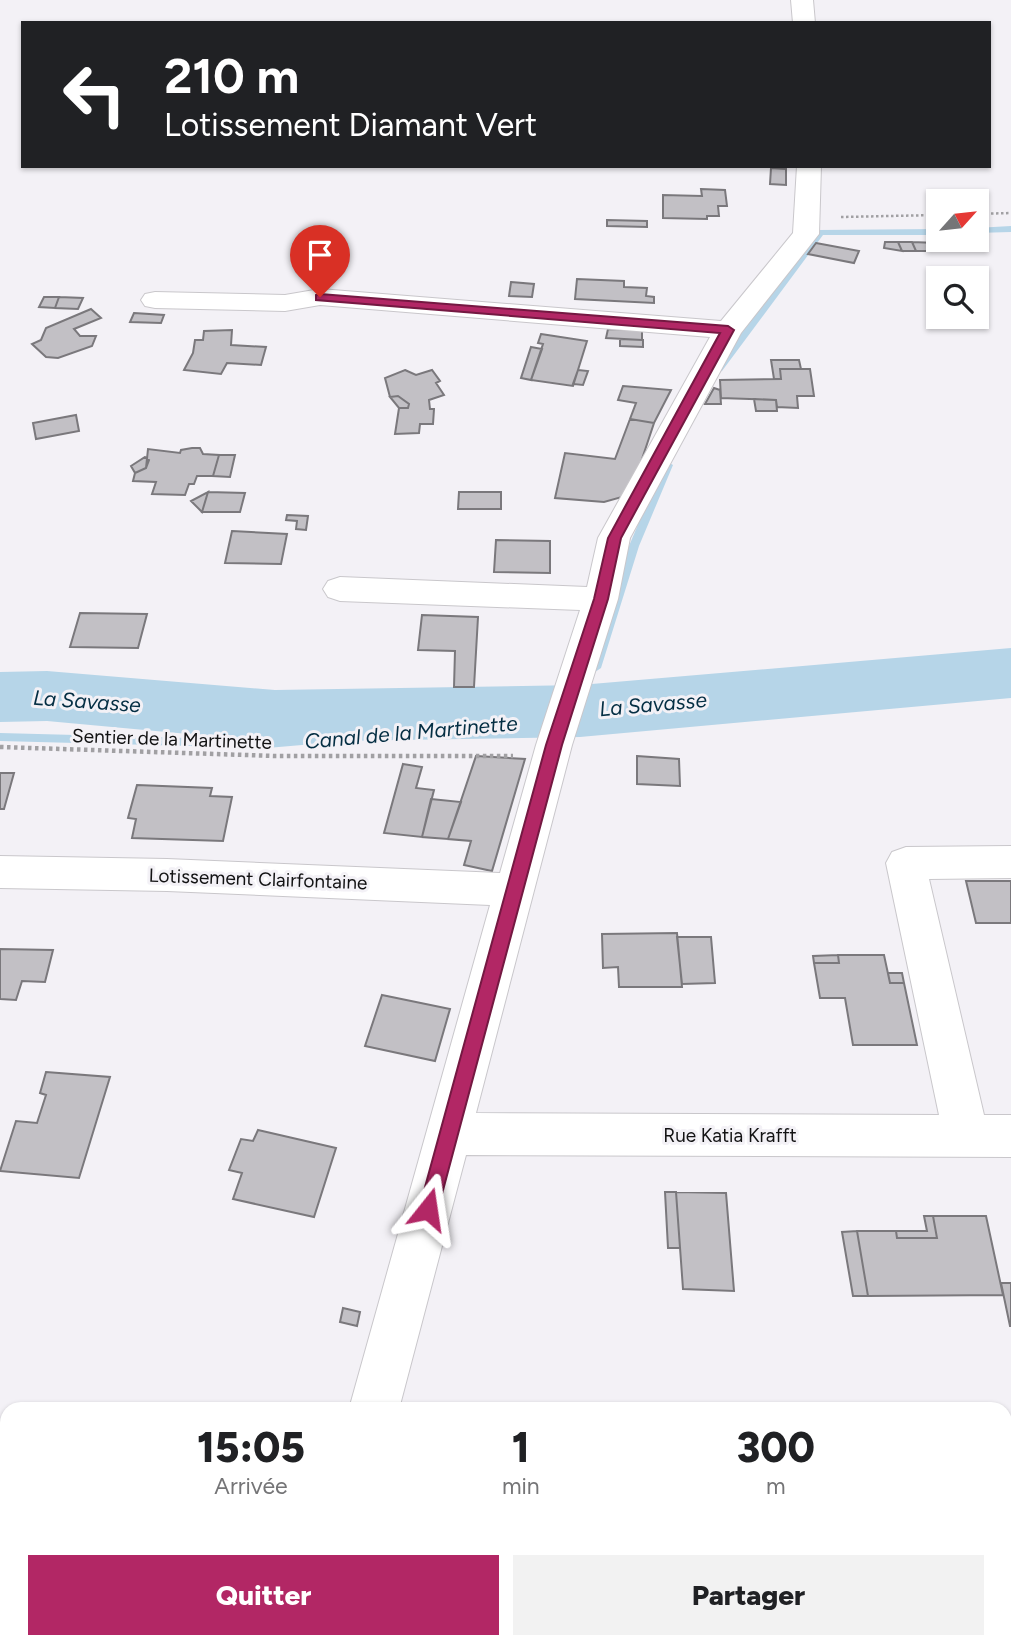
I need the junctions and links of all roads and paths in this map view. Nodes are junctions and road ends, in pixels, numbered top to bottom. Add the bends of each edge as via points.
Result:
1 (802, 0) edge
2 (804, 21) edge
3 (809, 168) edge
4 (1011, 213) edge
5 (989, 214) edge
6 (926, 215) edge
7 (807, 217) junction
8 (155, 300) dead end
9 (728, 330) junction
10 (340, 589) dead end
11 (601, 599) junction
12 (0, 747) edge
13 (553, 750) junction
14 (1011, 862) edge
15 (0, 872) edge
16 (516, 890) junction
17 (449, 1134) junction
18 (966, 1136) junction
19 (1011, 1136) edge
20 (376, 1402) edge

1 - 2 street
3 - 7 street
4 - 5 path
6 - 7 path
7 - 9 street via 806,234
8 - 9 street via 285,303 320,297
9 - 11 street via 614,538
10 - 11 street
11 - 13 street
12 - 13 path, Sentier de la Martinette via 276,756
13 - 16 street
14 - 18 street via 906,863
15 - 16 street, Lotissement Clairfontaine
16 - 17 street
17 - 18 street, Rue Katia Krafft
17 - 20 street
18 - 19 street, Rue Katia Krafft

